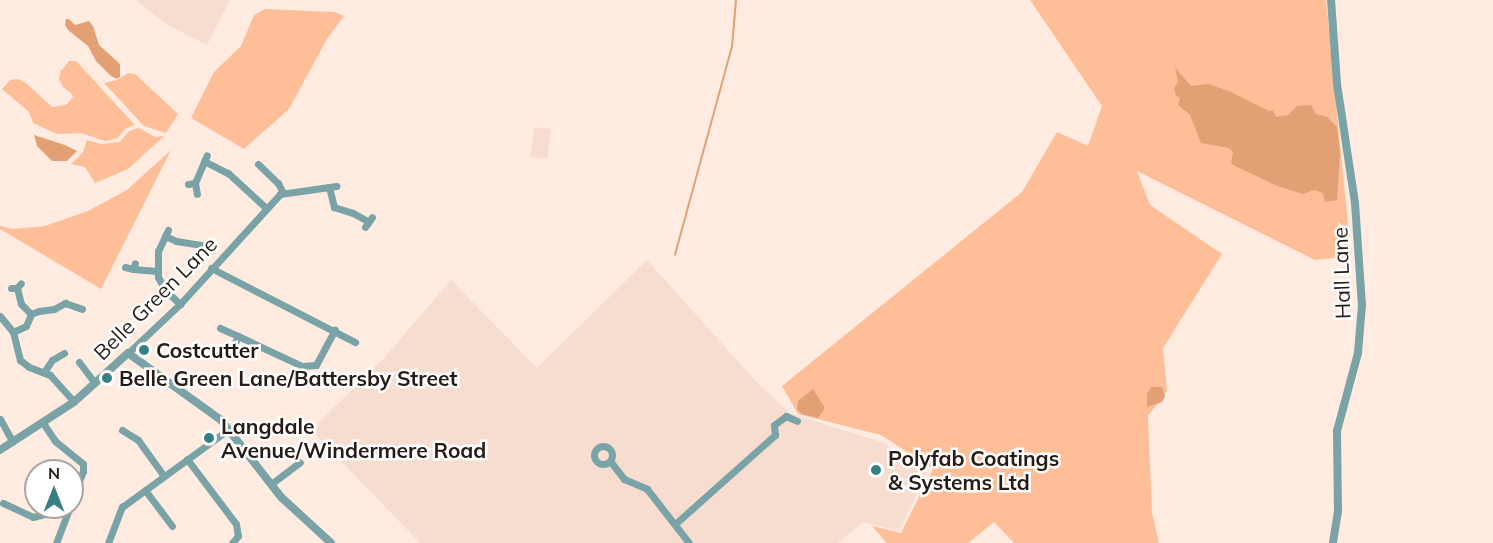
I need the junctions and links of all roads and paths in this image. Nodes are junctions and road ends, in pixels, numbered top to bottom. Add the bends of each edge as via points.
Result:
1 (1331, 0) edge
2 (258, 164) dead end
3 (283, 193) junction
4 (197, 194) dead end
5 (266, 208) junction
6 (369, 222) dead end
7 (210, 251) dead end
8 (131, 266) dead end
9 (212, 268) junction
10 (157, 271) junction
11 (17, 286) dead end
12 (180, 304) junction
13 (84, 309) dead end
14 (31, 314) junction
15 (0, 316) edge
16 (220, 328) dead end
17 (335, 330) junction
18 (13, 332) junction
19 (238, 336) junction
20 (356, 342) dead end
21 (233, 347) dead end
22 (64, 353) dead end
23 (128, 353) junction
24 (80, 362) dead end
25 (44, 372) junction
26 (95, 383) junction
27 (74, 402) junction
28 (0, 419) edge
29 (797, 421) dead end
30 (43, 423) junction
31 (229, 429) junction
32 (122, 430) dead end
33 (13, 442) junction
34 (0, 450) edge
35 (76, 459) edge
36 (187, 459) junction
37 (610, 461) dead end
38 (300, 462) dead end
39 (164, 476) junction
40 (271, 484) junction
41 (145, 490) junction
42 (3, 503) dead end
43 (24, 512) edge
44 (64, 519) edge
45 (675, 524) junction
46 (172, 526) dead end
47 (56, 543) edge
48 (108, 543) edge
49 (232, 543) edge
50 (331, 543) edge
51 (689, 543) edge
52 (1333, 543) edge

1 - 52 street, Hall Lane via 1337,84 1355,203 1362,305 1361,341 1337,432 1338,511
2 - 3 street
3 - 5 street, Belle Green Lane
3 - 6 street via 332,186 334,207
4 - 5 street via 192,184 205,158
5 - 9 street, Belle Green Lane
7 - 10 street via 201,245 176,241 166,233 158,250
8 - 10 street
9 - 12 street, Belle Green Lane
9 - 17 street
10 - 12 street via 161,286
11 - 14 street via 21,304
12 - 23 street, Belle Green Lane
13 - 14 street via 65,303
14 - 18 street via 28,324
15 - 18 street
16 - 19 street
17 - 19 street via 316,365 302,366
17 - 20 street
18 - 25 street via 20,360
19 - 21 street
22 - 25 street
23 - 26 street, Belle Green Lane
23 - 31 street
24 - 26 street
25 - 27 street
26 - 27 street, Belle Green Lane
27 - 30 street, Belle Green Lane
28 - 33 street
29 - 45 street via 786,416 774,425 776,435
30 - 33 street, Belle Green Lane
30 - 35 street via 55,441
31 - 36 street
31 - 40 street
32 - 39 street via 132,432
33 - 34 street, Belle Green Lane
36 - 39 street
36 - 49 street via 236,524 238,536
37 - 45 street via 624,479 647,489
38 - 40 street
39 - 41 street
40 - 50 street
41 - 46 street
41 - 48 street via 119,511
42 - 43 street
44 - 47 street
45 - 51 street

